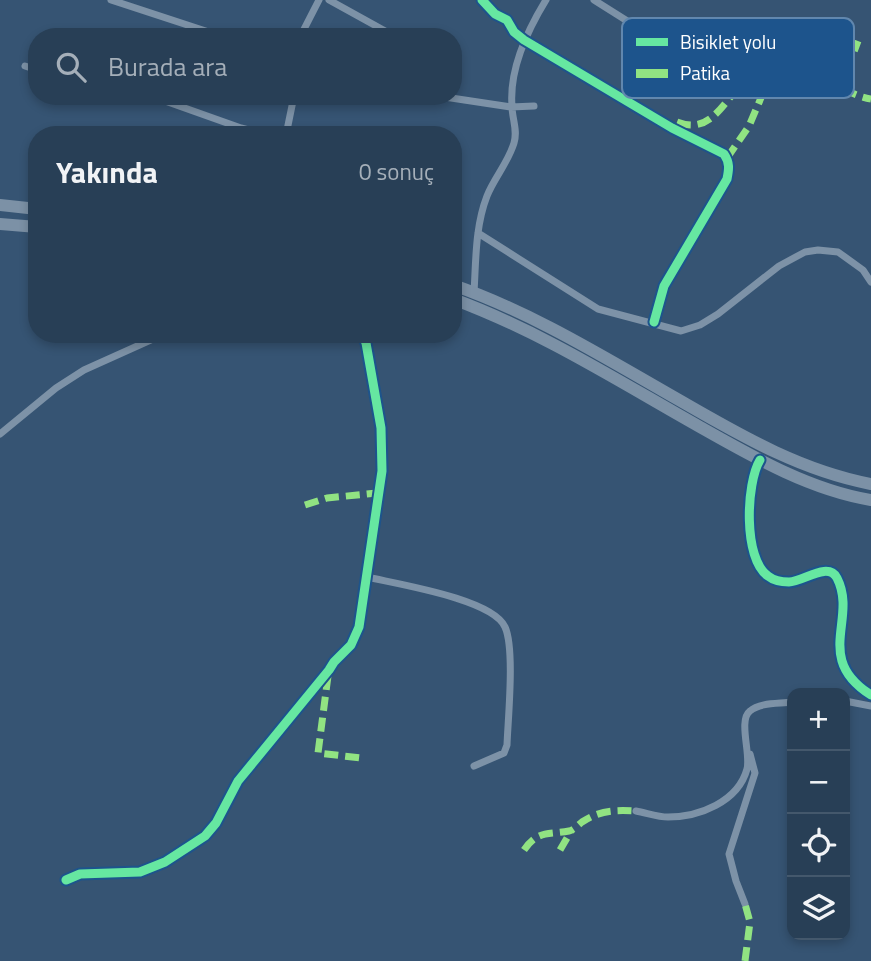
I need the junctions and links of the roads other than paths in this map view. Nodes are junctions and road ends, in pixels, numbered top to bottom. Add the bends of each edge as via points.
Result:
1 (111, 0) edge
2 (319, 0) edge
3 (329, 0) edge
4 (482, 0) edge
5 (546, 0) edge
6 (594, 0) edge
7 (623, 18) edge
8 (197, 28) edge
9 (305, 28) edge
10 (380, 28) edge
11 (524, 40) junction
12 (25, 66) dead end
13 (28, 67) edge
14 (462, 100) edge
15 (176, 105) edge
16 (292, 105) edge
17 (534, 106) dead end
18 (512, 107) junction
19 (235, 126) edge
20 (288, 126) edge
21 (0, 205) edge
22 (28, 208) edge
23 (0, 224) edge
24 (28, 226) edge
25 (478, 233) junction
26 (871, 282) edge
27 (462, 288) edge
28 (474, 292) junction
29 (462, 303) edge
30 (654, 322) junction
31 (144, 343) edge
32 (364, 343) edge
33 (0, 434) edge
34 (760, 460) junction
35 (871, 484) edge
36 (871, 500) edge
37 (367, 577) junction
38 (871, 695) edge
39 (850, 702) edge
40 (787, 703) edge
41 (871, 706) edge
42 (748, 751) junction
43 (474, 766) dead end
44 (636, 811) dead end
45 (66, 880) dead end
46 (745, 904) dead end

1 - 8 street
2 - 9 street
3 - 10 street
4 - 11 street
5 - 11 street
6 - 7 street
11 - 18 street
11 - 30 street via 728,160 727,179 668,278
12 - 13 street
14 - 18 street
15 - 19 street
16 - 20 street
17 - 18 street
18 - 25 street via 514,143 487,197
21 - 22 highway
23 - 24 highway
25 - 28 street
25 - 30 street via 598,309
26 - 30 street via 838,252 818,250 793,257 700,325 681,331
27 - 28 highway
28 - 35 highway via 556,330 787,459
29 - 34 highway via 550,342
31 - 33 street via 84,370
32 - 37 street via 383,446
34 - 36 highway via 825,488
34 - 38 street via 749,494 753,556 768,577 779,581 823,571 836,576 842,603 841,658 856,685
37 - 43 street via 454,596 497,614 505,626 510,691 507,745 504,753
37 - 45 street via 361,619 351,645 238,781 205,836 140,872 80,874
39 - 41 street
40 - 42 street via 750,711 744,723
42 - 44 street via 740,784 704,812 665,817
42 - 46 street via 755,773 729,854

